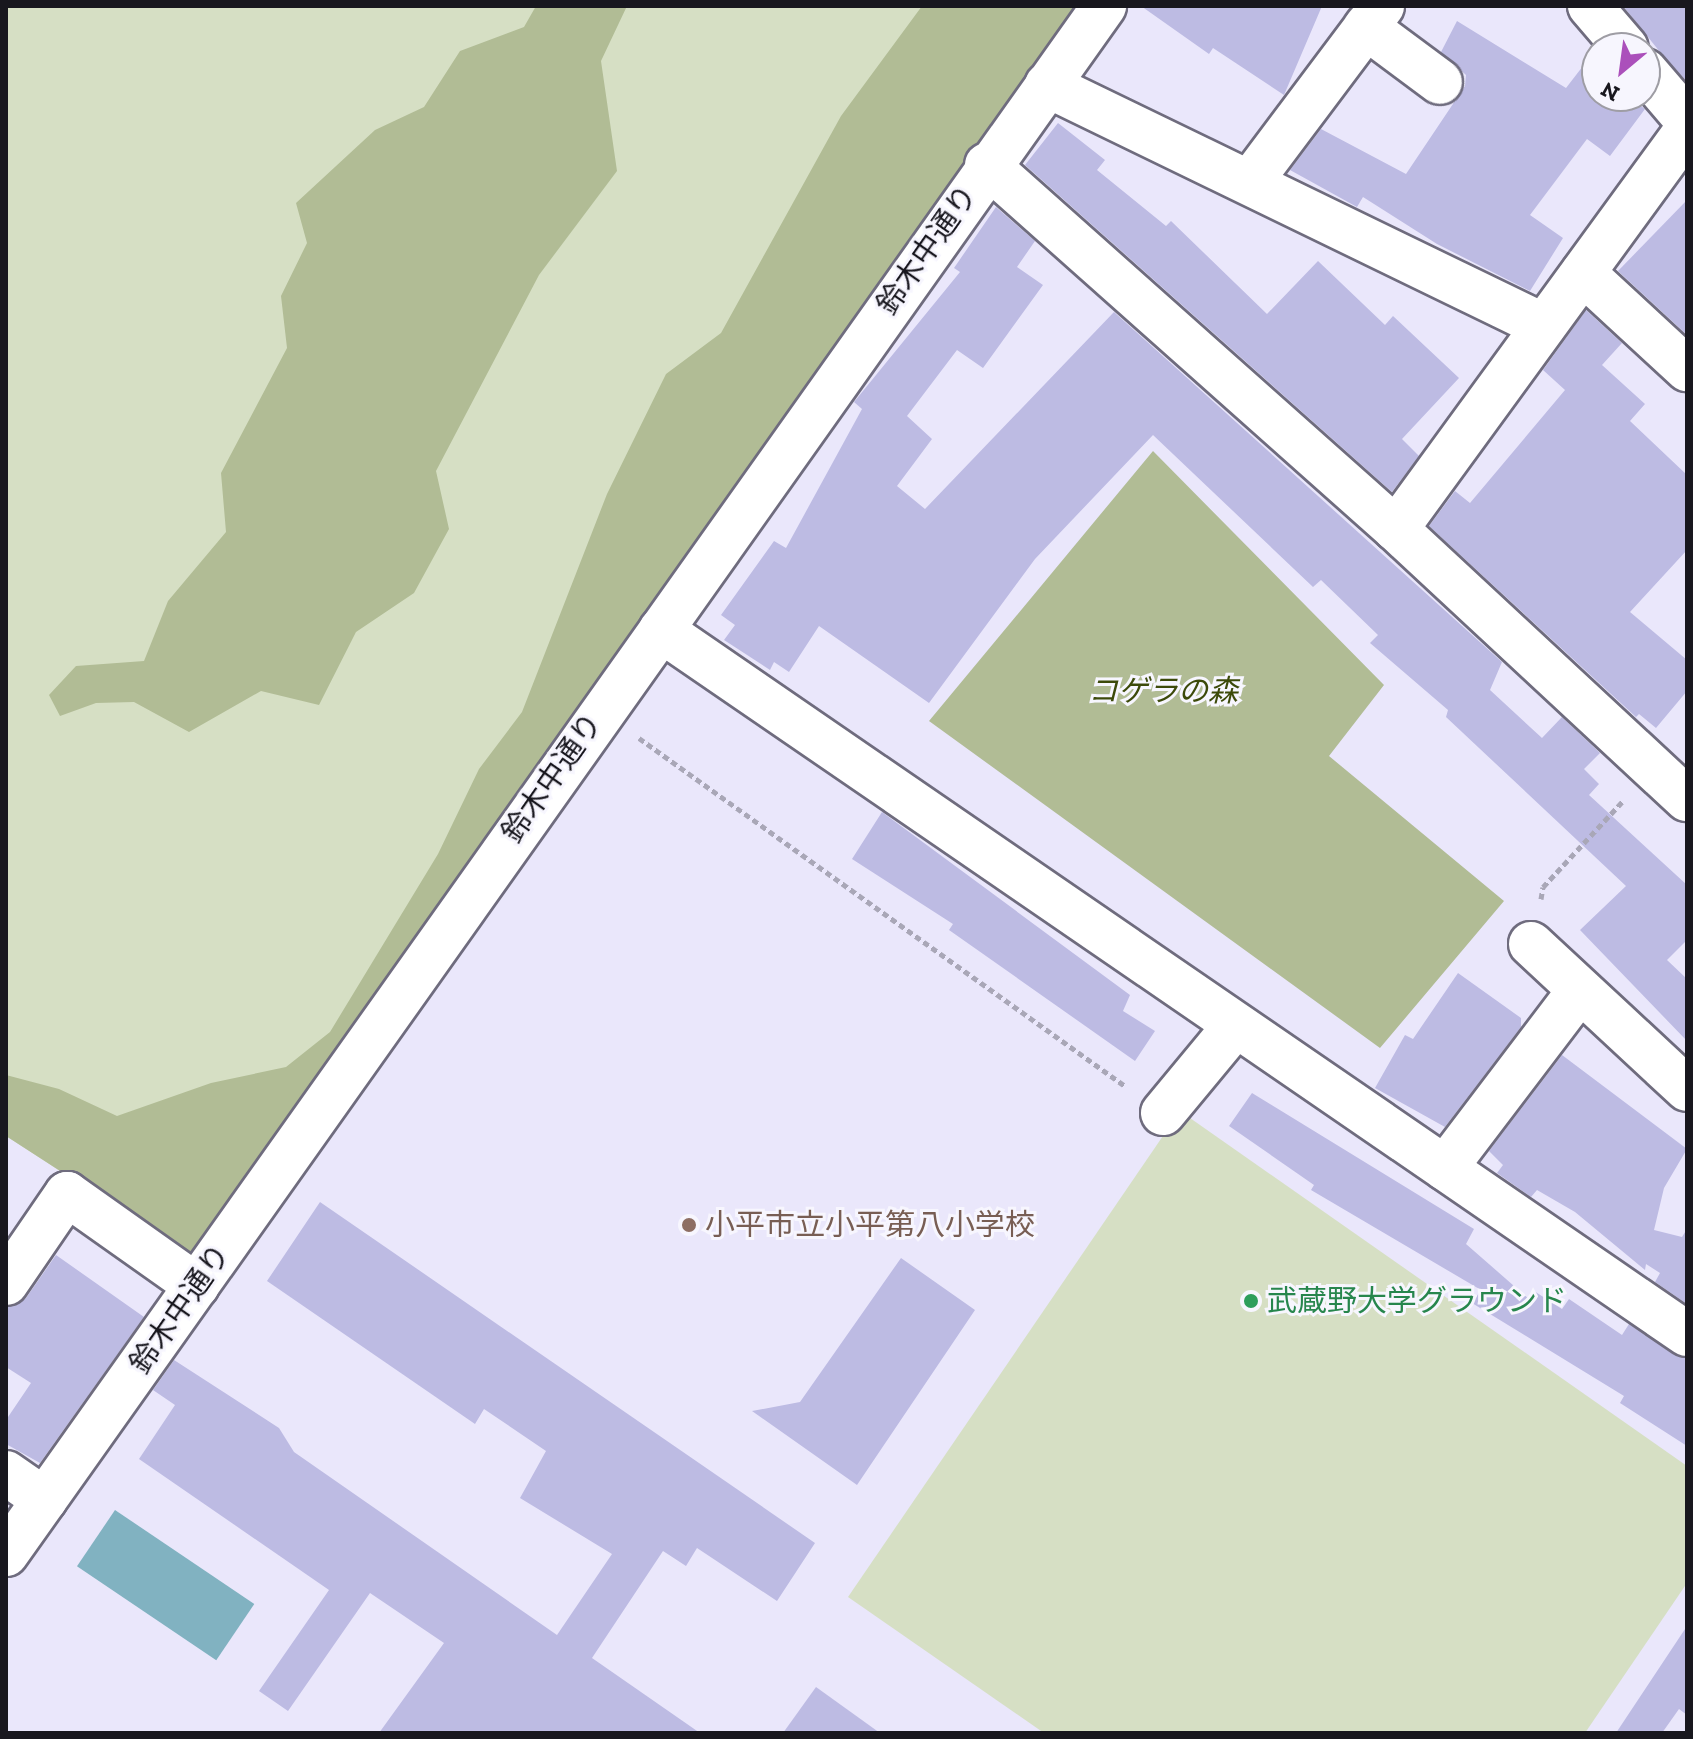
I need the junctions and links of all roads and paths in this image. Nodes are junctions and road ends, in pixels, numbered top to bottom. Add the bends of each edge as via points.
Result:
1 (1104, 6) edge
2 (1590, 6) edge
3 (1374, 17) edge
4 (1612, 32) edge
5 (1440, 82) dead end
6 (1047, 85) junction
7 (1661, 90) edge
8 (1687, 120) edge
9 (1687, 130) edge
10 (987, 165) junction
11 (1250, 182) junction
12 (1583, 273) junction
13 (1544, 326) junction
14 (1687, 369) edge
15 (1396, 529) junction
16 (661, 630) junction
17 (600, 709) junction
18 (1654, 768) junction
19 (1687, 799) edge
20 (1531, 944) joint
21 (1580, 990) junction
22 (1235, 1026) junction
23 (1687, 1089) edge
24 (1163, 1113) joint
25 (1445, 1168) junction
26 (6, 1283) edge
27 (197, 1286) junction
28 (1687, 1334) edge
29 (6, 1473) edge
30 (45, 1500) junction
31 (6, 1554) edge

1 - 6 street, 鈴木中通り
2 - 4 street
3 - 5 street
3 - 11 street
6 - 10 street, 鈴木中通り
6 - 11 street
7 - 8 street
9 - 12 street
10 - 15 street
10 - 16 street, 鈴木中通り
11 - 13 street
12 - 13 street
12 - 14 street
13 - 15 street
15 - 18 street
16 - 17 street, 鈴木中通り
16 - 22 street
17 - 24 path
17 - 27 street, 鈴木中通り
18 - 19 street
18 - 20 path via 1543,887
20 - 21 street
21 - 23 street
21 - 25 street
22 - 24 street
22 - 25 street
25 - 28 street
26 - 27 street via 67,1194
27 - 30 street, 鈴木中通り
29 - 30 street
30 - 31 street, 鈴木中通り

